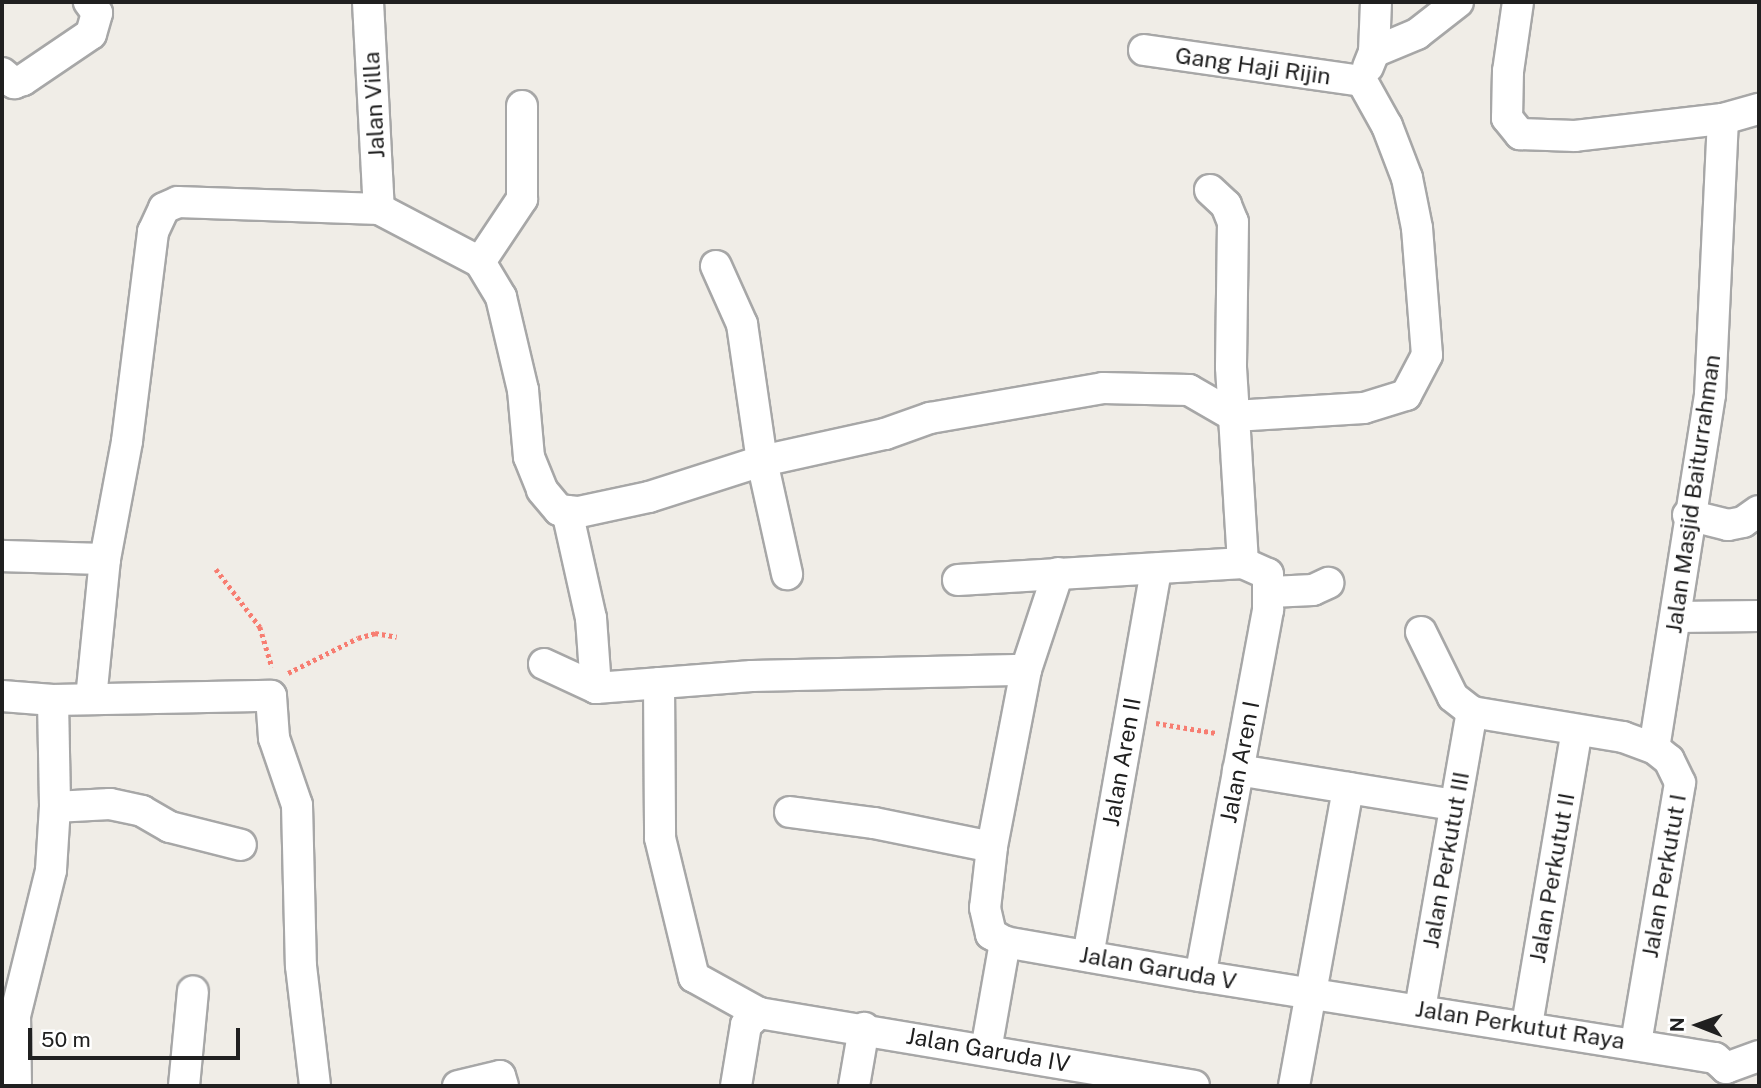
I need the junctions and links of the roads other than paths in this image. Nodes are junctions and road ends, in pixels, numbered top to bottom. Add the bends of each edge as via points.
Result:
1 (89, 2) edge
2 (368, 2) edge
3 (1376, 2) edge
4 (1458, 2) edge
5 (1518, 2) edge
6 (1144, 50) dead end
7 (1374, 52) junction
8 (2, 73) edge
9 (1362, 81) junction
10 (522, 106) dead end
11 (1759, 109) edge
12 (1723, 118) junction
13 (1210, 190) dead end
14 (379, 209) junction
15 (480, 262) junction
16 (716, 267) dead end
17 (1234, 416) junction
18 (762, 461) junction
19 (1759, 510) edge
20 (567, 511) junction
21 (1688, 515) junction
22 (2, 556) edge
23 (105, 559) junction
24 (1244, 563) junction
25 (1156, 569) junction
26 (787, 573) dead end
27 (1058, 573) junction
28 (958, 580) dead end
29 (1328, 583) dead end
30 (1271, 592) junction
31 (1759, 616) edge
32 (1676, 617) junction
33 (1421, 632) dead end
34 (544, 664) dead end
35 (1026, 670) junction
36 (659, 683) junction
37 (596, 688) junction
38 (2, 696) edge
39 (91, 699) junction
40 (53, 700) junction
41 (1472, 712) junction
42 (1577, 730) junction
43 (1654, 748) junction
44 (1238, 770) junction
45 (1348, 788) junction
46 (1455, 804) junction
47 (55, 807) junction
48 (790, 812) dead end
49 (242, 845) dead end
50 (992, 847) junction
51 (1005, 942) junction
52 (1088, 956) junction
53 (1200, 976) junction
54 (193, 992) dead end
55 (1311, 993) junction
56 (1420, 1009) junction
57 (759, 1013) junction
58 (1527, 1025) junction
59 (864, 1028) junction
60 (1636, 1044) junction
61 (986, 1050) junction
62 (1759, 1056) edge
63 (1727, 1077) edge
64 (16, 1086) edge
65 (184, 1086) edge
66 (315, 1086) edge
67 (458, 1086) edge
68 (503, 1086) edge
69 (736, 1086) edge
70 (854, 1086) edge
71 (1194, 1086) edge
72 (1294, 1086) edge

1 - 8 street via 97,13 91,34 23,80 14,83
2 - 14 street, Jalan Villa
3 - 7 street
4 - 7 street via 1417,34
5 - 12 street via 1507,118 1520,134 1575,136
6 - 9 street, Gang Haji Rijin
7 - 9 street
9 - 17 street via 1387,126 1407,178 1417,228 1427,355 1420,375 1406,394 1364,408
10 - 15 street via 522,199
11 - 12 street
12 - 21 street, Jalan Masjid Baiturrahman via 1710,395
13 - 17 street via 1226,205 1233,222
14 - 15 street
14 - 23 street via 178,202 158,215 127,441
15 - 20 street via 501,297 523,390 529,457 551,504
16 - 18 street via 742,324
17 - 18 street via 1189,390 1103,388 930,418 885,434
17 - 24 street
18 - 20 street via 649,497
18 - 26 street
19 - 21 street via 1743,522 1728,525
20 - 37 street via 591,618
21 - 32 street, Jalan Masjid Baiturrahman
22 - 23 street
23 - 39 street
24 - 25 street
24 - 30 street via 1268,575
25 - 27 street
25 - 52 street, Jalan Aren II
27 - 28 street
27 - 35 street
29 - 30 street via 1313,590
30 - 44 street, Jalan Aren I
31 - 32 street
32 - 43 street, Jalan Masjid Baiturrahman
33 - 41 street via 1453,697
34 - 37 street
35 - 36 street
35 - 50 street
36 - 37 street
36 - 57 street via 660,838 694,977
38 - 40 street
39 - 40 street
39 - 66 street via 271,696 274,738 297,805 302,966
40 - 47 street
41 - 42 street
41 - 46 street, Jalan Perkutut III
42 - 43 street via 1623,737
42 - 58 street, Jalan Perkutut II
43 - 60 street, Jalan Perkutut I via 1668,760 1680,783
44 - 45 street
44 - 53 street, Jalan Aren I
45 - 46 street
45 - 55 street
46 - 56 street, Jalan Perkutut III
47 - 49 street via 110,804 142,811 170,827
47 - 64 street via 51,870 15,1016
48 - 50 street via 874,823
50 - 51 street via 986,923 991,934
51 - 52 street, Jalan Garuda V
51 - 61 street
52 - 53 street, Jalan Garuda V
53 - 55 street, Jalan Garuda V
54 - 65 street
55 - 56 street, Jalan Perkutut Raya
55 - 72 street
56 - 58 street, Jalan Perkutut Raya
57 - 59 street, Jalan Garuda IV
57 - 69 street via 746,1026
58 - 60 street, Jalan Perkutut Raya
59 - 61 street, Jalan Garuda IV
59 - 70 street
60 - 63 street, Jalan Perkutut Raya via 1715,1058
61 - 71 street, Jalan Garuda IV
62 - 63 street
67 - 68 street via 500,1076

